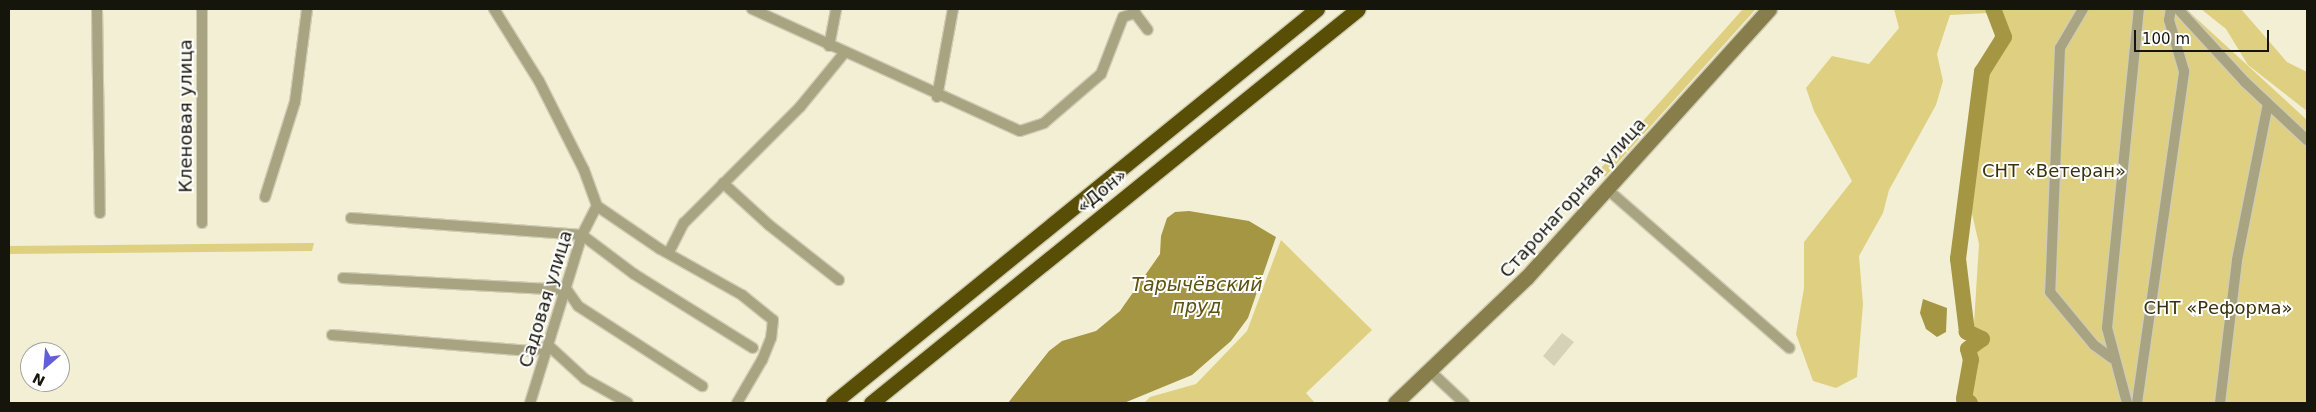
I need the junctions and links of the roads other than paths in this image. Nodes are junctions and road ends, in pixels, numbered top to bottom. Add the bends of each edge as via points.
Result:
1 (97, 9) edge
2 (202, 9) edge
3 (307, 9) edge
4 (494, 9) edge
5 (752, 9) edge
6 (836, 9) edge
7 (953, 9) edge
8 (1317, 9) edge
9 (1358, 9) edge
10 (1769, 9) edge
11 (2083, 9) edge
12 (2139, 9) edge
13 (2171, 9) edge
14 (2178, 9) edge
15 (1148, 30) dead end
16 (829, 46) junction
17 (845, 52) junction
18 (937, 97) junction
19 (2268, 104) junction
20 (2307, 140) edge
21 (723, 183) junction
22 (1607, 189) junction
23 (264, 198) dead end
24 (597, 206) junction
25 (100, 213) dead end
26 (352, 218) dead end
27 (202, 223) dead end
28 (582, 234) junction
29 (669, 252) junction
30 (343, 278) dead end
31 (839, 280) dead end
32 (567, 290) junction
33 (332, 335) dead end
34 (549, 346) junction
35 (753, 348) dead end
36 (1789, 348) dead end
37 (2112, 358) junction
38 (1430, 372) junction
39 (702, 386) dead end
40 (530, 403) edge
41 (628, 403) edge
42 (737, 403) edge
43 (833, 403) edge
44 (871, 403) edge
45 (1395, 403) edge
46 (1464, 403) edge
47 (2127, 403) edge
48 (2137, 403) edge
49 (2220, 403) edge

1 - 25 street
2 - 27 street, Кленовая улица
3 - 23 street via 295,102
4 - 24 street via 543,89 584,170
5 - 16 street
6 - 16 street
7 - 18 street
8 - 43 highway, «Дон»
9 - 44 highway, «Дон»
10 - 22 main road, Старонагорная улица
11 - 37 street via 2060,48 2050,292 2094,345
12 - 37 street via 2108,328
13 - 48 street via 2169,20 2184,71
14 - 19 street
15 - 18 street via 1135,13 1123,17 1101,74 1044,123 1020,131
16 - 17 street
17 - 18 street
17 - 21 street via 800,107
19 - 20 street
19 - 49 street via 2237,260
21 - 29 street via 684,223
21 - 31 street via 769,225
22 - 36 street
22 - 38 main road, Старонагорная улица via 1527,277
24 - 28 street, Садовая улица
24 - 29 street
26 - 28 street
28 - 32 street, Садовая улица
28 - 35 street via 634,274
29 - 42 street via 742,295 773,320 771,338 762,360
30 - 32 street
32 - 34 street, Садовая улица
32 - 39 street via 578,306
33 - 34 street via 532,350
34 - 40 street, Садовая улица
34 - 41 street via 585,379
37 - 47 street
38 - 45 main road, Старонагорная улица
38 - 46 street

